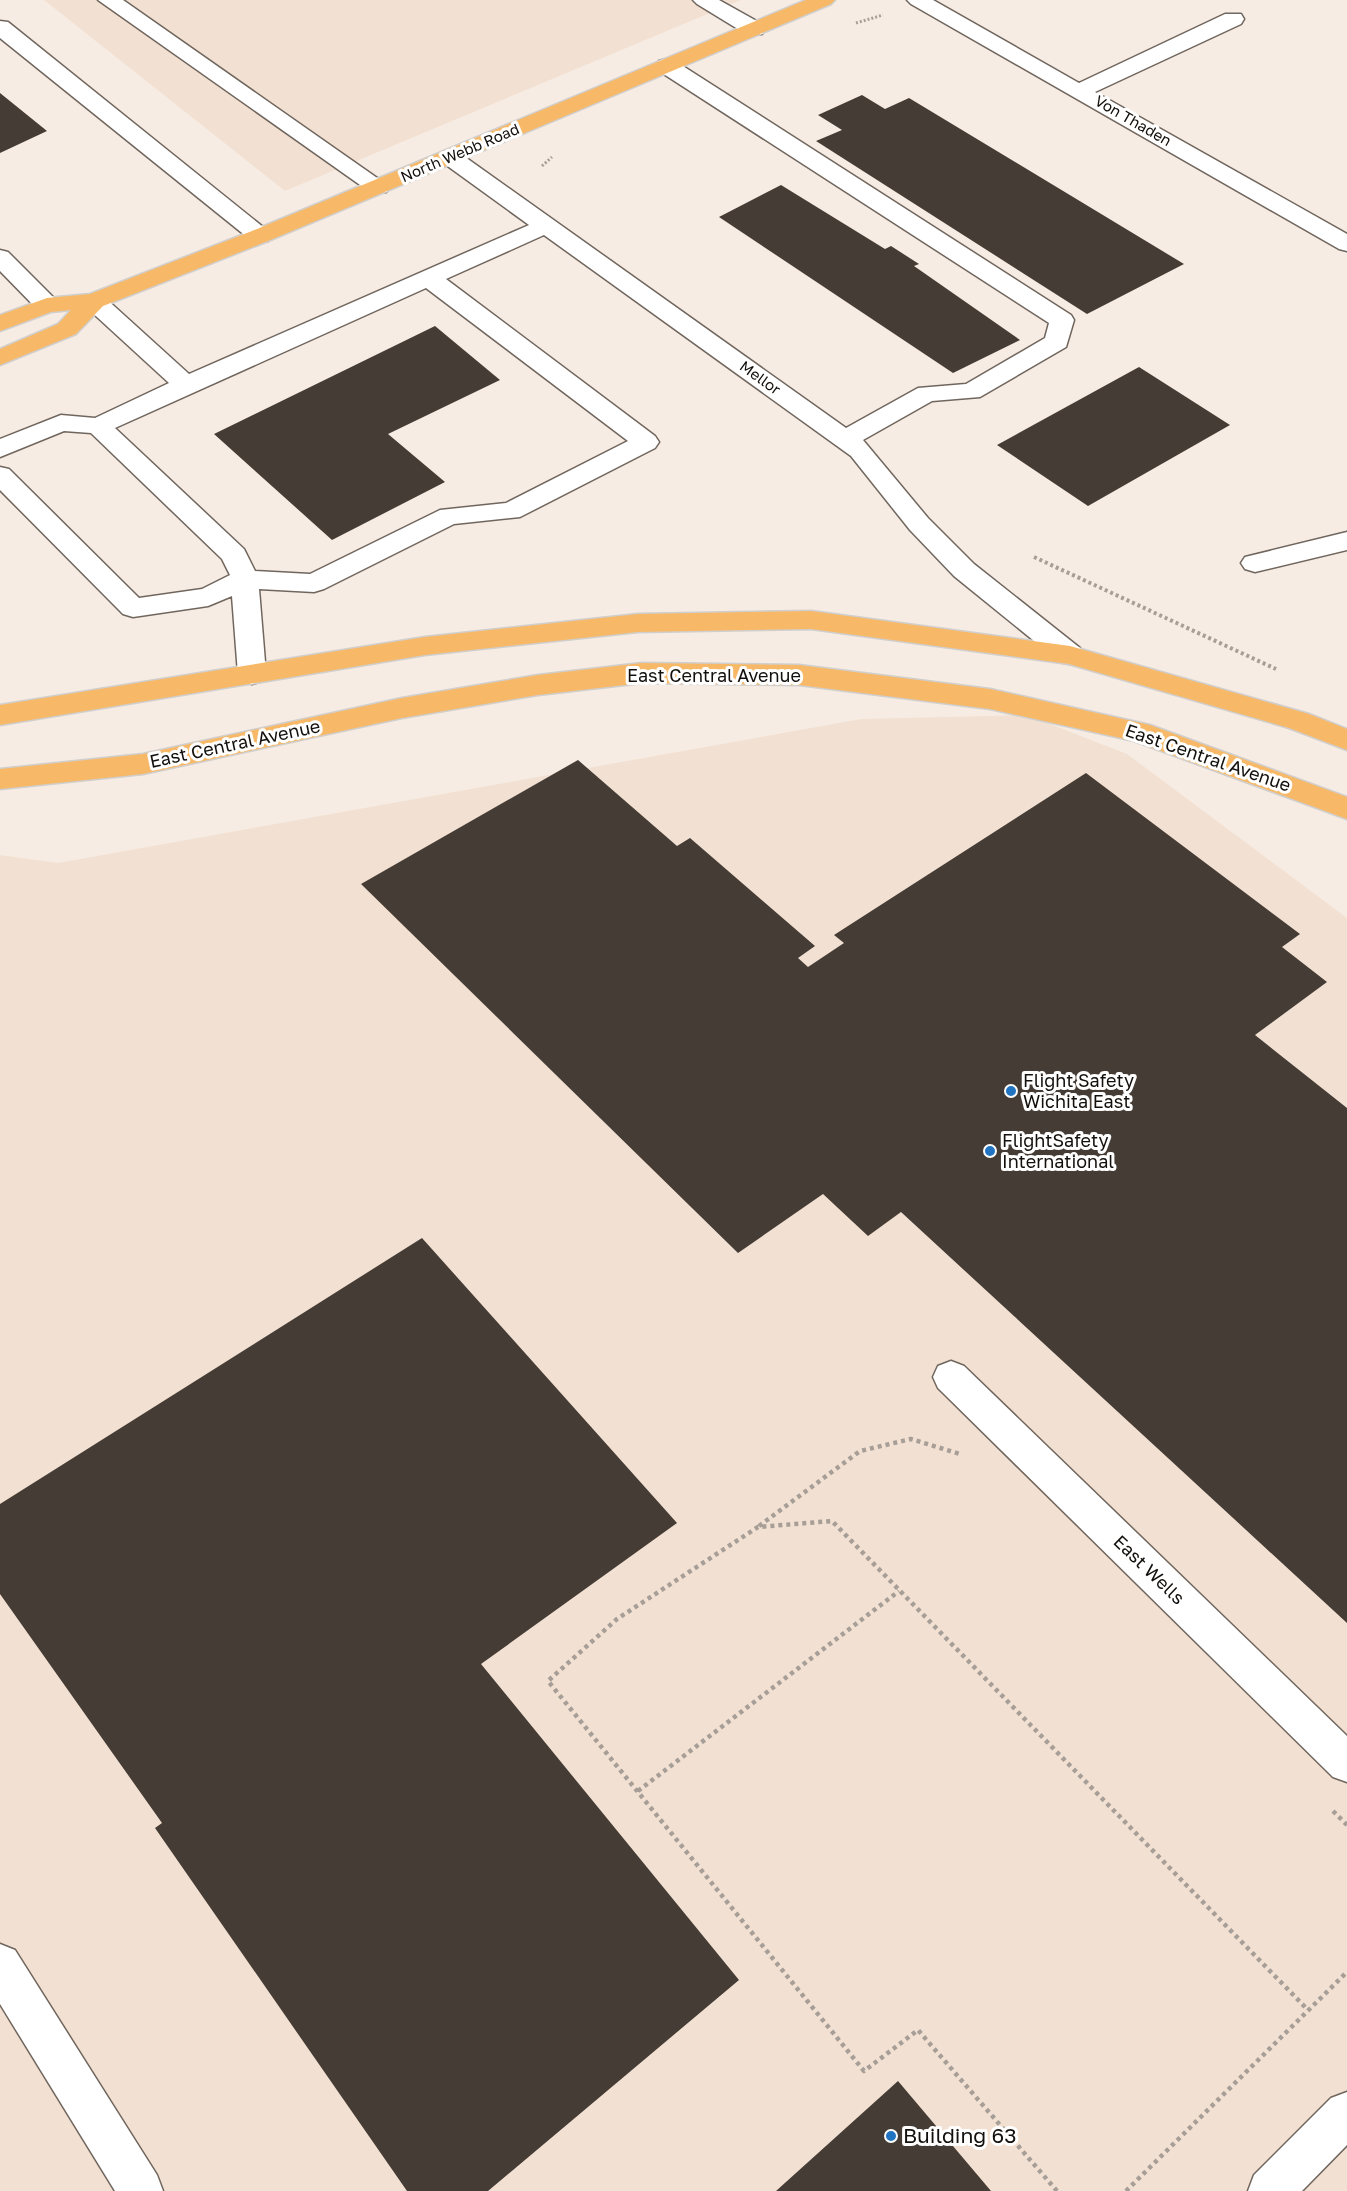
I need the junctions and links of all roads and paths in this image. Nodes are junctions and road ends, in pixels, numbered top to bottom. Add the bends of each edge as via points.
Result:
1 (109, 0) edge
2 (704, 0) edge
3 (825, 0) edge
4 (918, 0) edge
5 (1233, 20) dead end
6 (0, 27) edge
7 (754, 30) junction
8 (24, 46) junction
9 (0, 55) edge
10 (667, 66) junction
11 (1079, 91) junction
12 (450, 157) junction
13 (378, 187) junction
14 (546, 226) junction
15 (260, 236) junction
16 (1347, 244) edge
17 (0, 257) edge
18 (429, 278) junction
19 (94, 301) junction
20 (47, 305) junction
21 (0, 324) edge
22 (0, 358) edge
23 (186, 385) junction
24 (98, 426) junction
25 (845, 439) junction
26 (0, 449) edge
27 (0, 476) edge
28 (1347, 541) edge
29 (1034, 557) dead end
30 (1255, 563) dead end
31 (257, 580) junction
32 (1070, 655) junction
33 (1286, 673) dead end
34 (252, 674) junction
35 (0, 715) edge
36 (1347, 740) edge
37 (0, 779) edge
38 (1347, 808) edge
39 (951, 1377) dead end
40 (964, 1456) dead end
41 (758, 1527) junction
42 (899, 1590) junction
43 (1347, 1763) edge
44 (638, 1791) junction
45 (1330, 1808) dead end
46 (1347, 1825) edge
47 (0, 1965) edge
48 (1347, 1972) edge
49 (1307, 2009) junction
50 (1347, 2114) edge
51 (141, 2191) edge
52 (1057, 2191) edge
53 (1126, 2191) edge
54 (1270, 2191) edge

1 - 13 street
2 - 7 street
3 - 7 main road, North Webb Road
4 - 11 street, Von Thaden
5 - 11 street
6 - 8 street
7 - 10 main road, North Webb Road
8 - 9 street
8 - 15 street
10 - 12 main road, North Webb Road
10 - 25 street via 1062,320 1057,342 971,392 927,393
11 - 16 street, Von Thaden
12 - 13 main road, North Webb Road
12 - 14 street, Mellor
13 - 15 main road, North Webb Road
14 - 18 street
14 - 25 street, Mellor
15 - 19 main road, North Webb Road
17 - 20 street
18 - 23 street
18 - 31 street via 646,442 511,511 391,521
19 - 20 main road, North Webb Road
19 - 22 main road, North Webb Road via 67,329
19 - 23 street
20 - 21 main road, North Webb Road
23 - 24 street
24 - 26 street via 61,423
24 - 31 street
25 - 32 street, Mellor via 860,450 919,524 964,570
27 - 31 street via 133,608 208,597
28 - 30 street
29 - 33 path
31 - 34 street
32 - 34 main road via 811,620 638,623 425,646
32 - 36 main road via 1299,721
34 - 35 main road
37 - 38 main road, East Central Avenue via 143,764 402,708 538,685 642,673 799,675 990,699 1140,732
39 - 43 street, East Wells
40 - 41 path via 911,1439 860,1451
41 - 42 path via 832,1521
41 - 44 path via 617,1619 548,1681
42 - 44 path
42 - 49 path
44 - 52 path via 864,2071 918,2030
45 - 46 path
47 - 51 street
48 - 49 path
49 - 53 path
50 - 54 street

